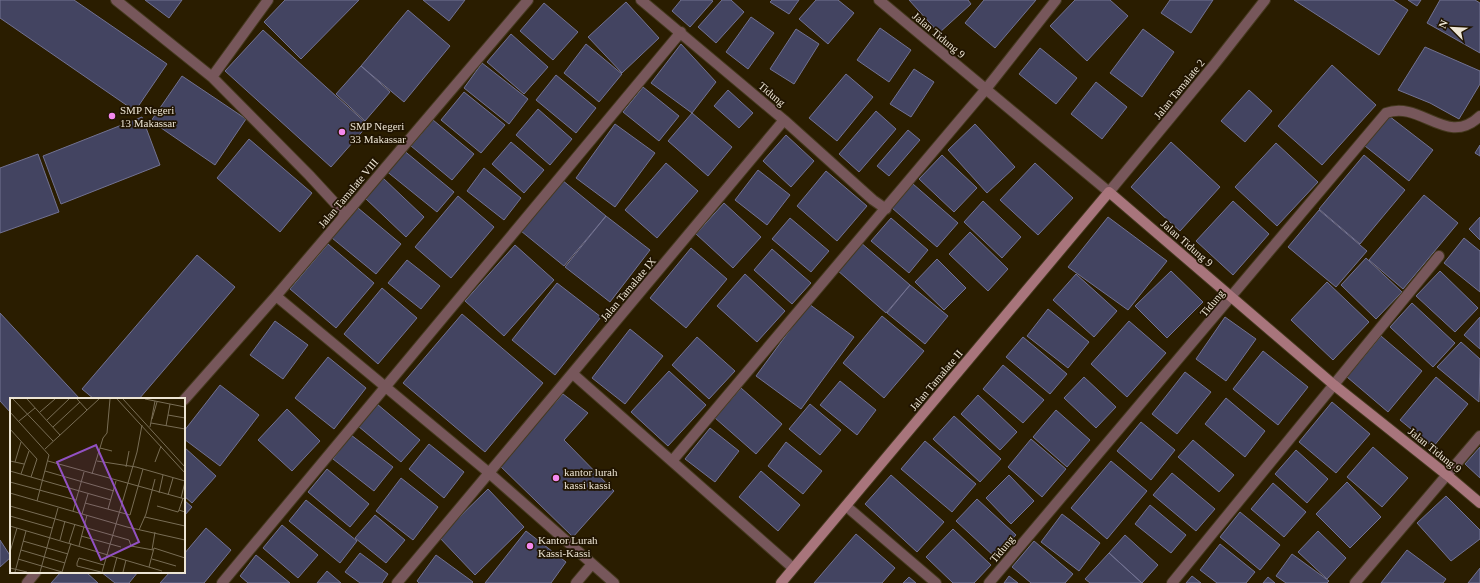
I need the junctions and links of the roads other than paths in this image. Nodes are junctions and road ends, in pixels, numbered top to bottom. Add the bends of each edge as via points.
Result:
1 (116, 0) edge
2 (268, 0) edge
3 (528, 0) edge
4 (641, 0) edge
5 (879, 0) edge
6 (1056, 0) edge
7 (1264, 0) edge
8 (681, 32) junction
9 (212, 77) junction
10 (986, 90) junction
11 (1480, 116) edge
12 (784, 120) junction
13 (1109, 192) junction
14 (886, 209) junction
15 (345, 214) junction
16 (1439, 256) dead end
17 (276, 296) junction
18 (1232, 297) junction
19 (573, 374) junction
20 (1334, 385) junction
21 (386, 386) junction
22 (185, 399) edge
23 (1480, 436) edge
24 (672, 461) junction
25 (488, 472) junction
26 (1448, 475) junction
27 (1480, 503) edge
28 (846, 506) junction
29 (592, 564) junction
30 (793, 568) junction
31 (35, 573) edge
32 (27, 583) edge
33 (222, 583) edge
34 (397, 583) edge
35 (576, 583) edge
36 (614, 583) edge
37 (781, 583) edge
38 (936, 583) edge
39 (990, 583) edge
40 (1172, 583) edge
41 (1355, 583) edge

1 - 9 street
2 - 9 street
3 - 15 street, Jalan Tamalate VIII
4 - 8 street, Tidung
5 - 10 street, Jalan Tidung 9
6 - 10 street
7 - 13 street, Jalan Tamalate 2
8 - 12 street, Tidung
8 - 21 street
9 - 15 street
10 - 13 street, Jalan Tidung 9
10 - 14 street
11 - 18 street, Tidung via 1473,122 1452,128 1405,111 1386,113
12 - 14 street, Tidung via 843,175
12 - 19 street, Jalan Tamalate IX
13 - 18 street, Jalan Tidung 9
13 - 28 street, Jalan Tamalate II
14 - 24 street
15 - 17 street, Jalan Tamalate VIII
16 - 20 street
17 - 21 street
17 - 22 street, Jalan Tamalate VIII
18 - 20 street, Jalan Tidung 9
18 - 39 street, Tidung
19 - 24 street
19 - 25 street, Jalan Tamalate IX
20 - 26 street, Jalan Tidung 9
20 - 40 street
21 - 25 street
21 - 33 street
23 - 26 street
24 - 30 street
25 - 29 street
25 - 34 street, Jalan Tamalate IX
26 - 27 street, Jalan Tidung 9
26 - 41 street
28 - 30 street, Jalan Tamalate II
28 - 38 street
29 - 35 street
29 - 36 street
30 - 37 street, Jalan Tamalate II
31 - 32 street

